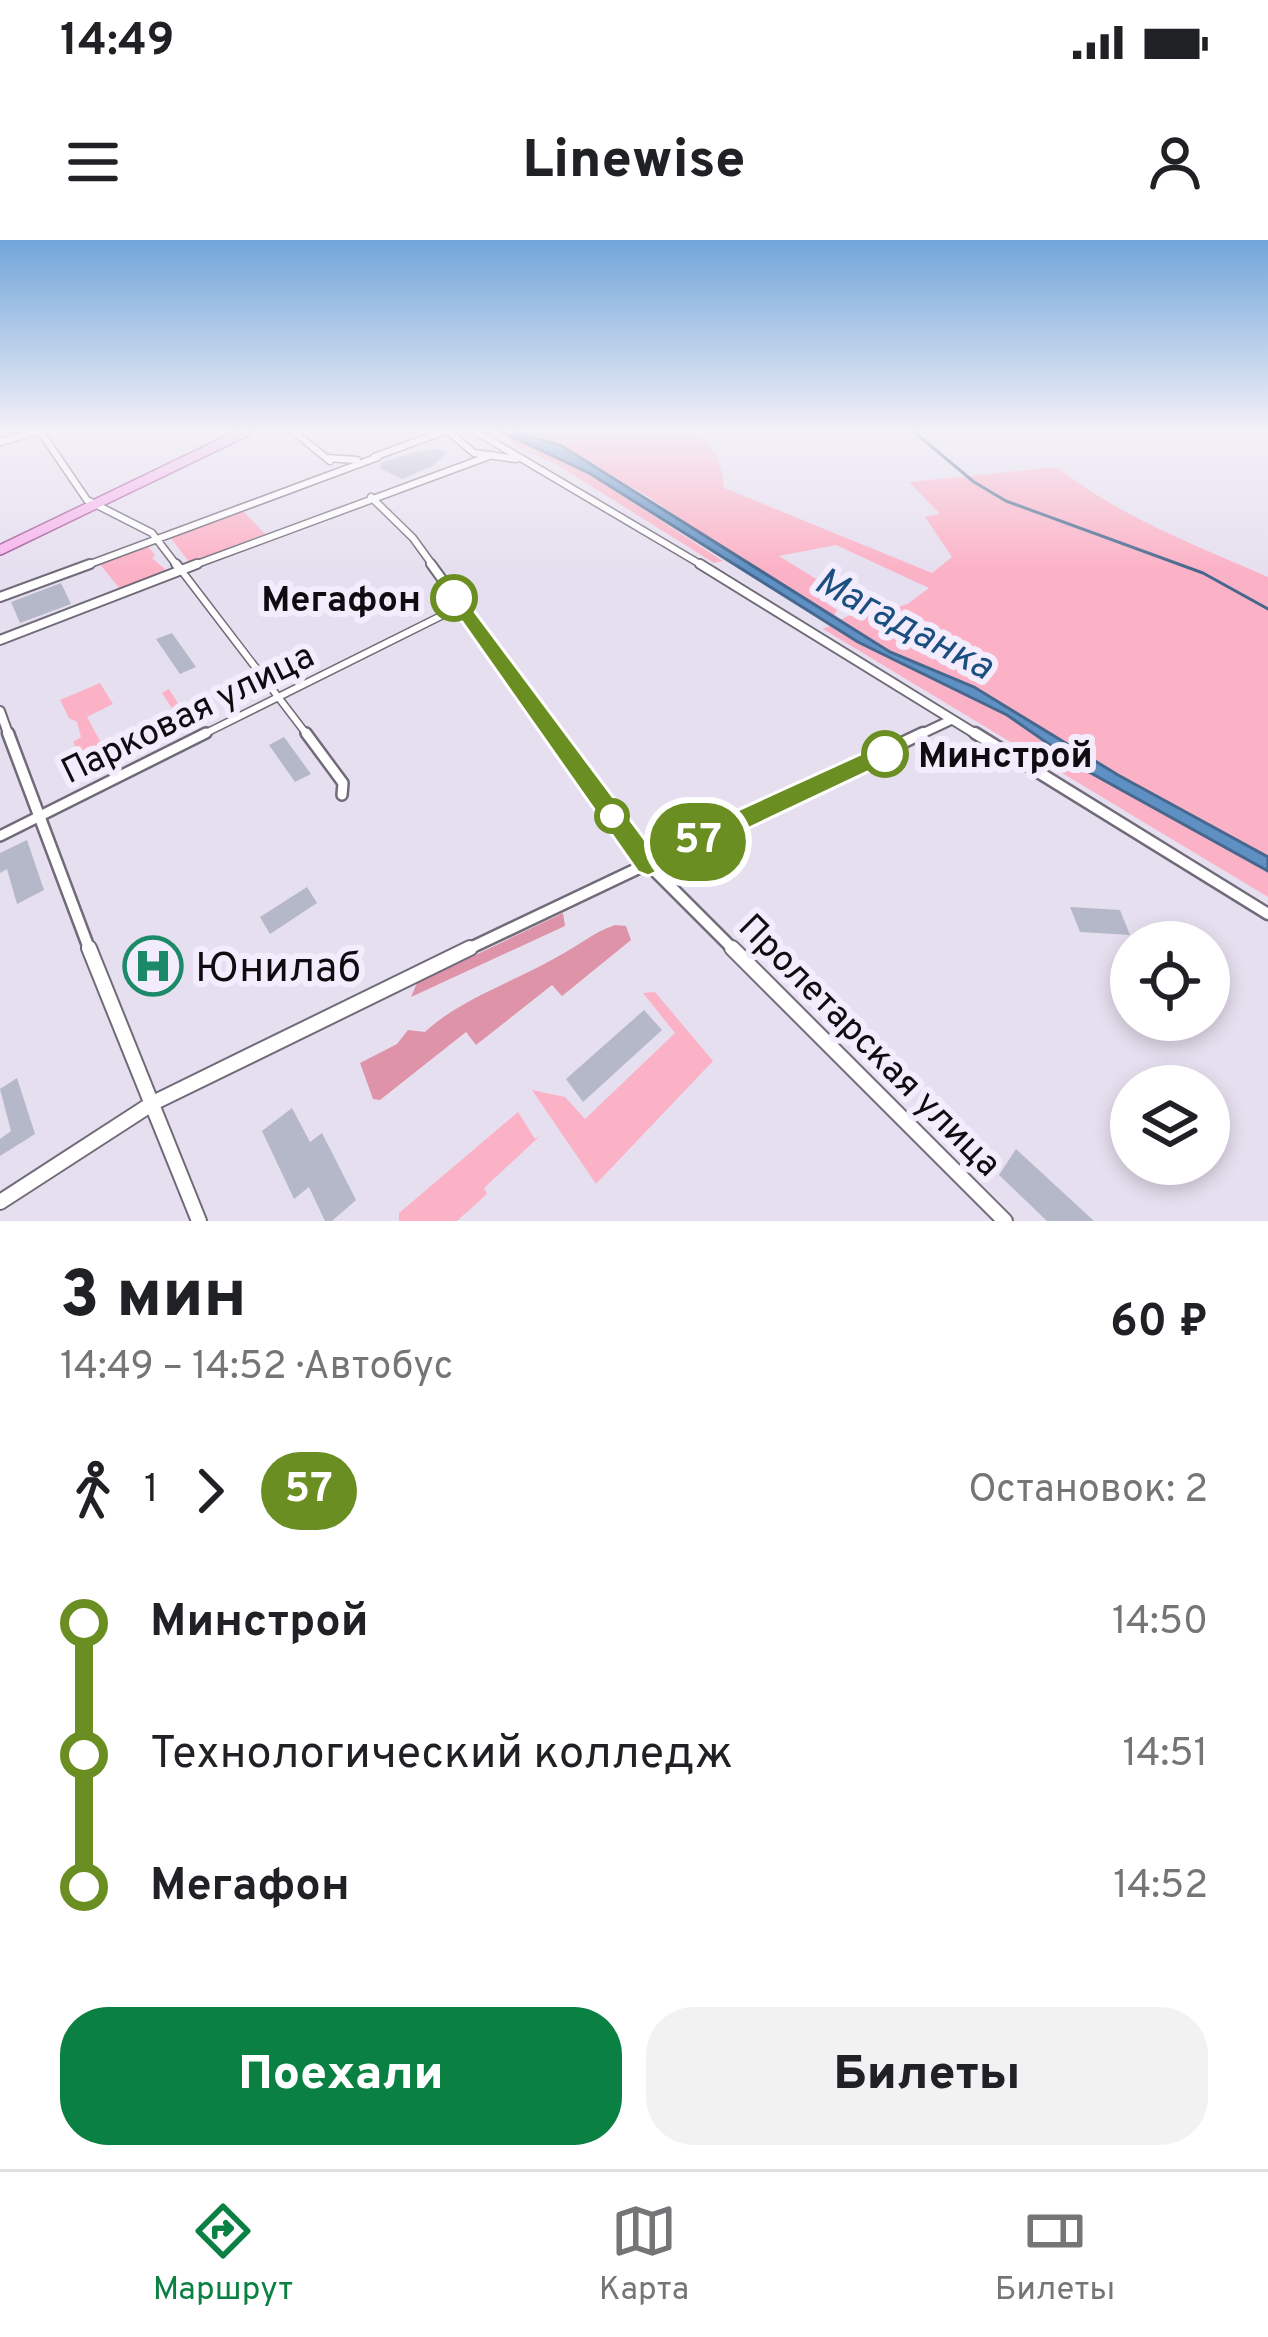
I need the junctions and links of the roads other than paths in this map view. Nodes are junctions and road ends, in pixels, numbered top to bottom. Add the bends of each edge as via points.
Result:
1 (71, 477) edge
2 (152, 477) edge
3 (317, 477) edge
4 (430, 477) edge
5 (557, 477) edge
6 (393, 490) junction
7 (371, 497) junction
8 (95, 504) junction
9 (389, 510) junction
10 (157, 538) junction
11 (0, 550) edge
12 (182, 570) junction
13 (0, 597) edge
14 (465, 609) junction
15 (824, 624) dead end
16 (812, 633) junction
17 (0, 640) edge
18 (276, 698) junction
19 (0, 711) edge
20 (952, 720) junction
21 (342, 795) dead end
22 (40, 815) junction
23 (0, 836) edge
24 (648, 864) junction
25 (1268, 914) edge
26 (153, 1102) junction
27 (0, 1202) edge
28 (199, 1221) edge
29 (1005, 1221) edge

1 - 8 street
2 - 8 main road
3 - 10 street
4 - 6 street
5 - 16 street
6 - 7 street
6 - 9 street
7 - 9 street, Пролетарская улица
7 - 12 street
8 - 10 street
8 - 11 main road
9 - 14 street, Пролетарская улица
10 - 12 street
10 - 13 street
12 - 17 street
12 - 18 street
14 - 18 street, Парковая улица
14 - 24 street, Пролетарская улица
15 - 16 street
16 - 20 street
18 - 21 street via 343,783
18 - 22 street, Парковая улица
19 - 22 street
20 - 24 street
20 - 25 street
22 - 23 street, Парковая улица
22 - 26 street
24 - 26 street
24 - 29 street, Пролетарская улица
26 - 27 street
26 - 28 street

